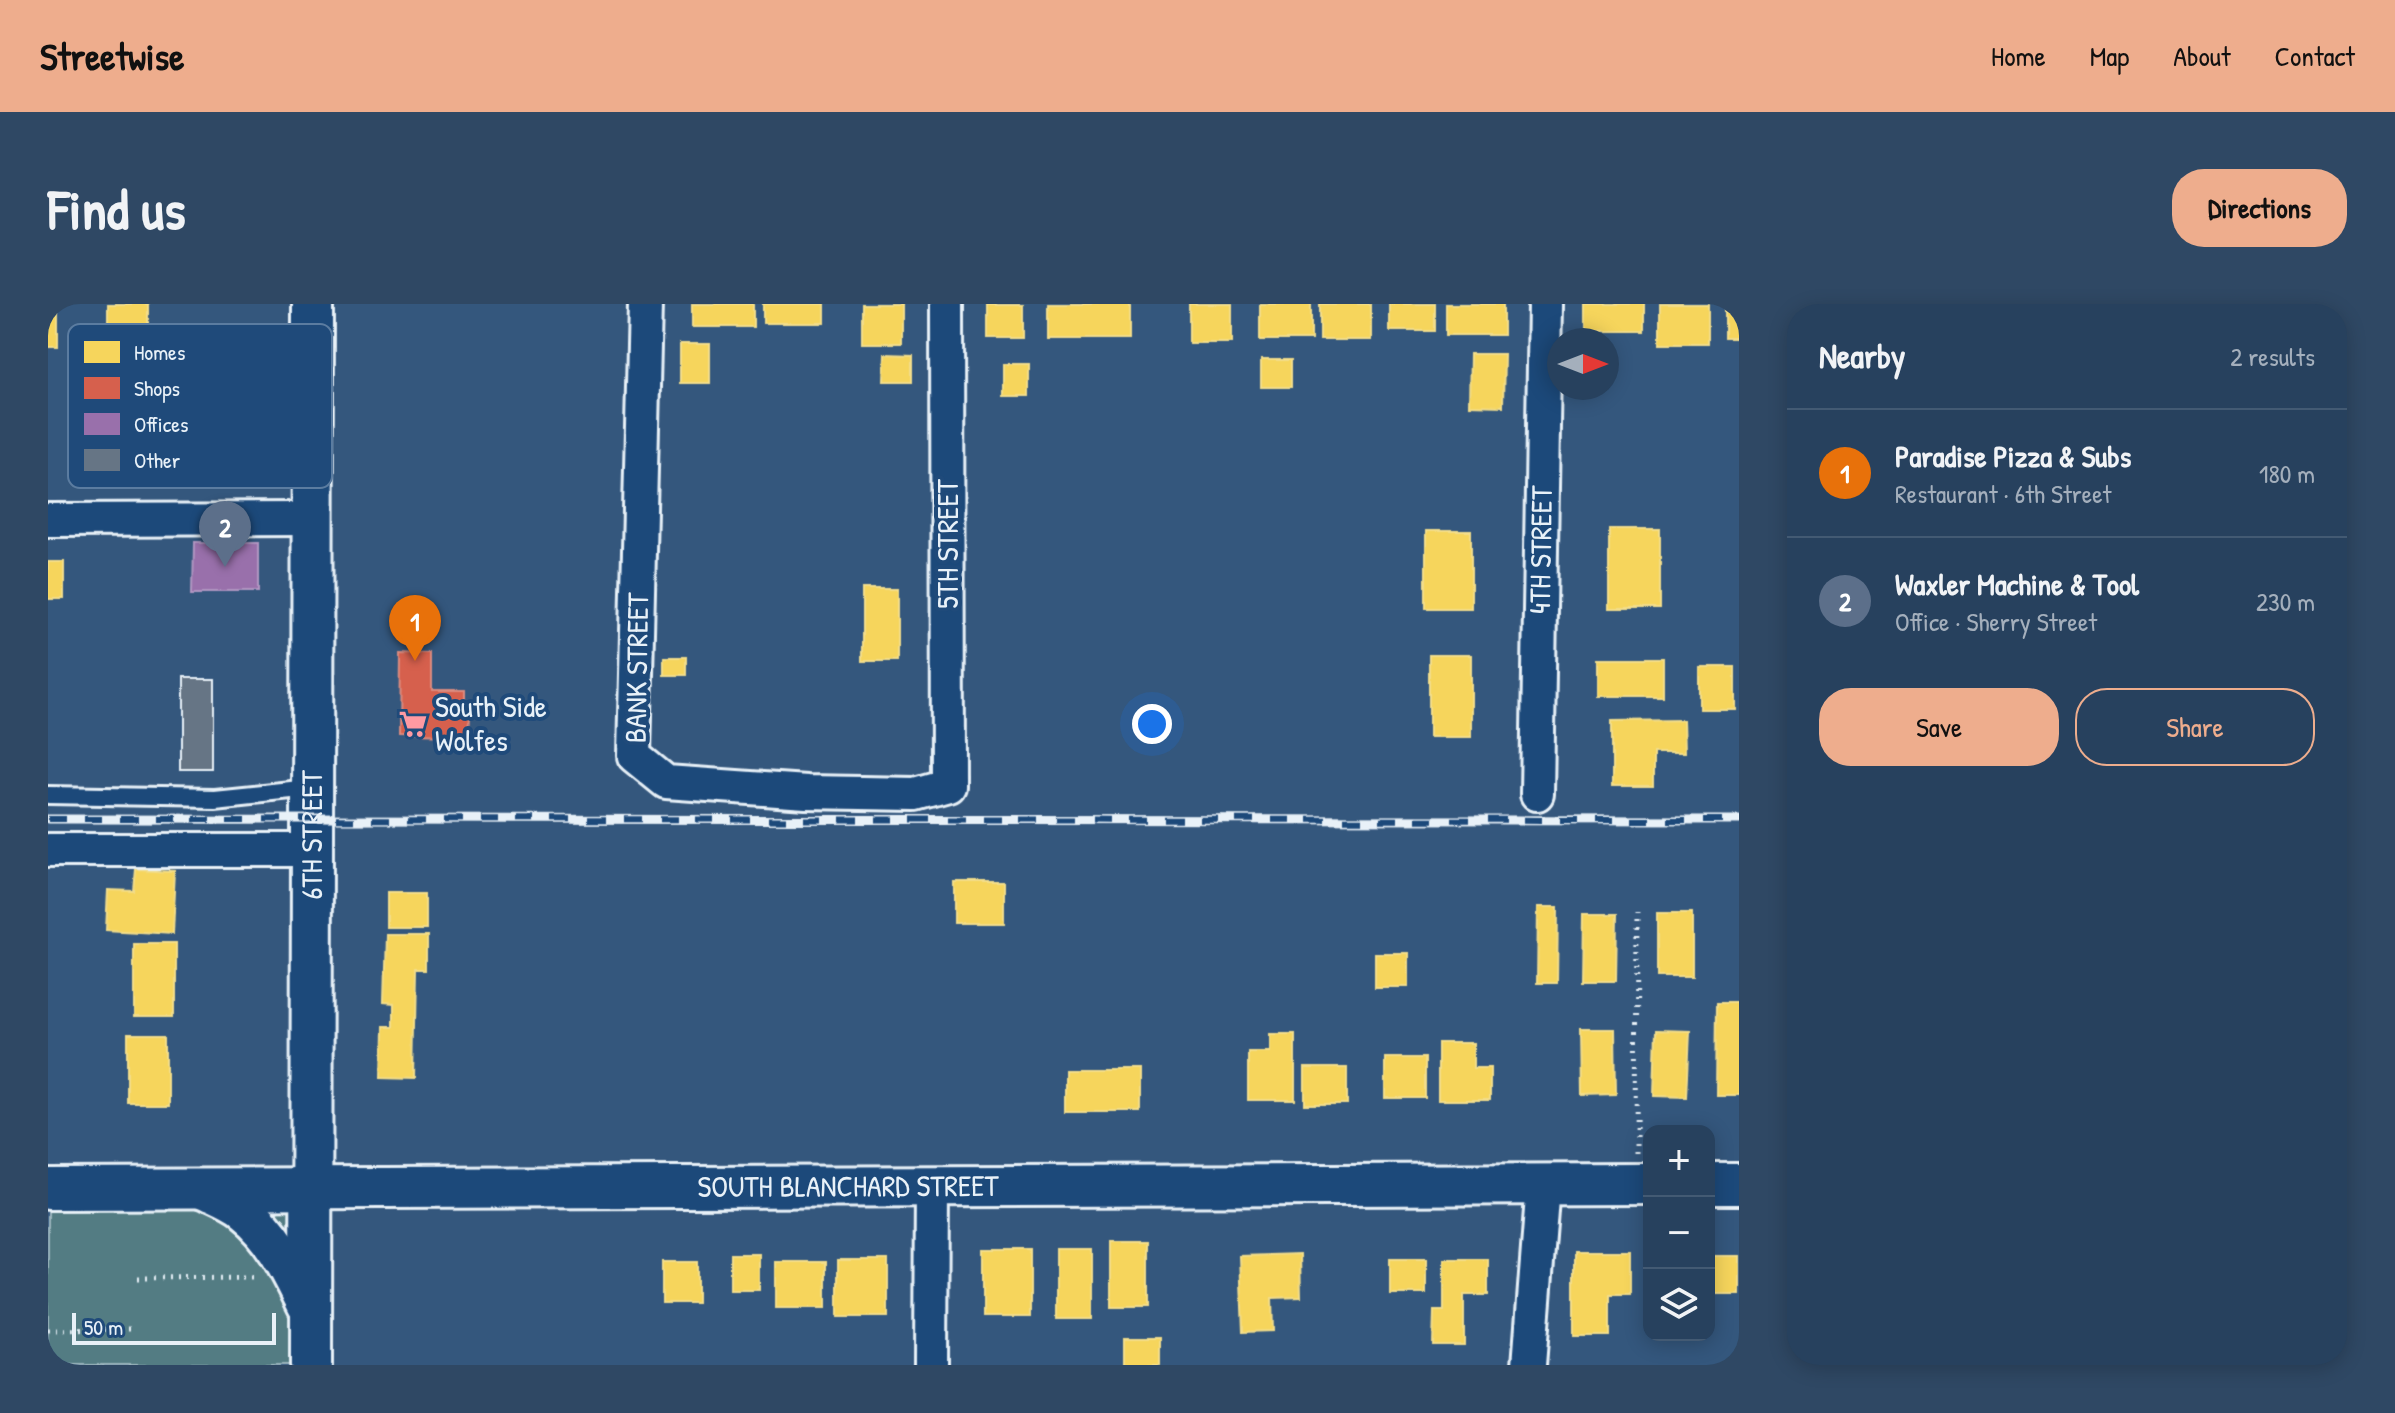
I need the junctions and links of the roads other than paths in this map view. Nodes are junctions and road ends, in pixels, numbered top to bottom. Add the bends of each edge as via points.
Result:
1 (313, 304) edge
2 (645, 304) edge
3 (947, 304) edge
4 (1545, 304) edge
5 (313, 324) edge
6 (311, 488) edge
7 (311, 519) junction
8 (48, 520) edge
9 (948, 785) joint
10 (310, 788) junction
11 (1537, 794) dead end
12 (48, 795) edge
13 (48, 850) edge
14 (310, 850) junction
15 (1642, 1169) edge
16 (1543, 1184) junction
17 (1715, 1184) edge
18 (1739, 1184) edge
19 (932, 1187) junction
20 (201, 1188) junction
21 (48, 1189) edge
22 (310, 1189) junction
23 (311, 1311) junction
24 (311, 1365) edge
25 (931, 1365) edge
26 (1529, 1365) edge

1 - 5 street, 6TH STREET
2 - 9 street, BANK STREET via 634,756 666,782 916,794
3 - 9 street, 5TH STREET
4 - 11 street, 4TH STREET
6 - 7 street, 6TH STREET
7 - 8 street
7 - 10 street, 6TH STREET
10 - 12 lane via 215,798
10 - 14 street, 6TH STREET
13 - 14 street
14 - 22 street, 6TH STREET
15 - 16 street, SOUTH BLANCHARD STREET
16 - 19 street, SOUTH BLANCHARD STREET
16 - 26 street
17 - 18 street
19 - 22 street, SOUTH BLANCHARD STREET
19 - 25 street
20 - 21 street, SOUTH BLANCHARD STREET
20 - 22 street, SOUTH BLANCHARD STREET
20 - 23 street via 243,1210 269,1236
22 - 23 street, 6TH STREET
23 - 24 street, 6TH STREET

